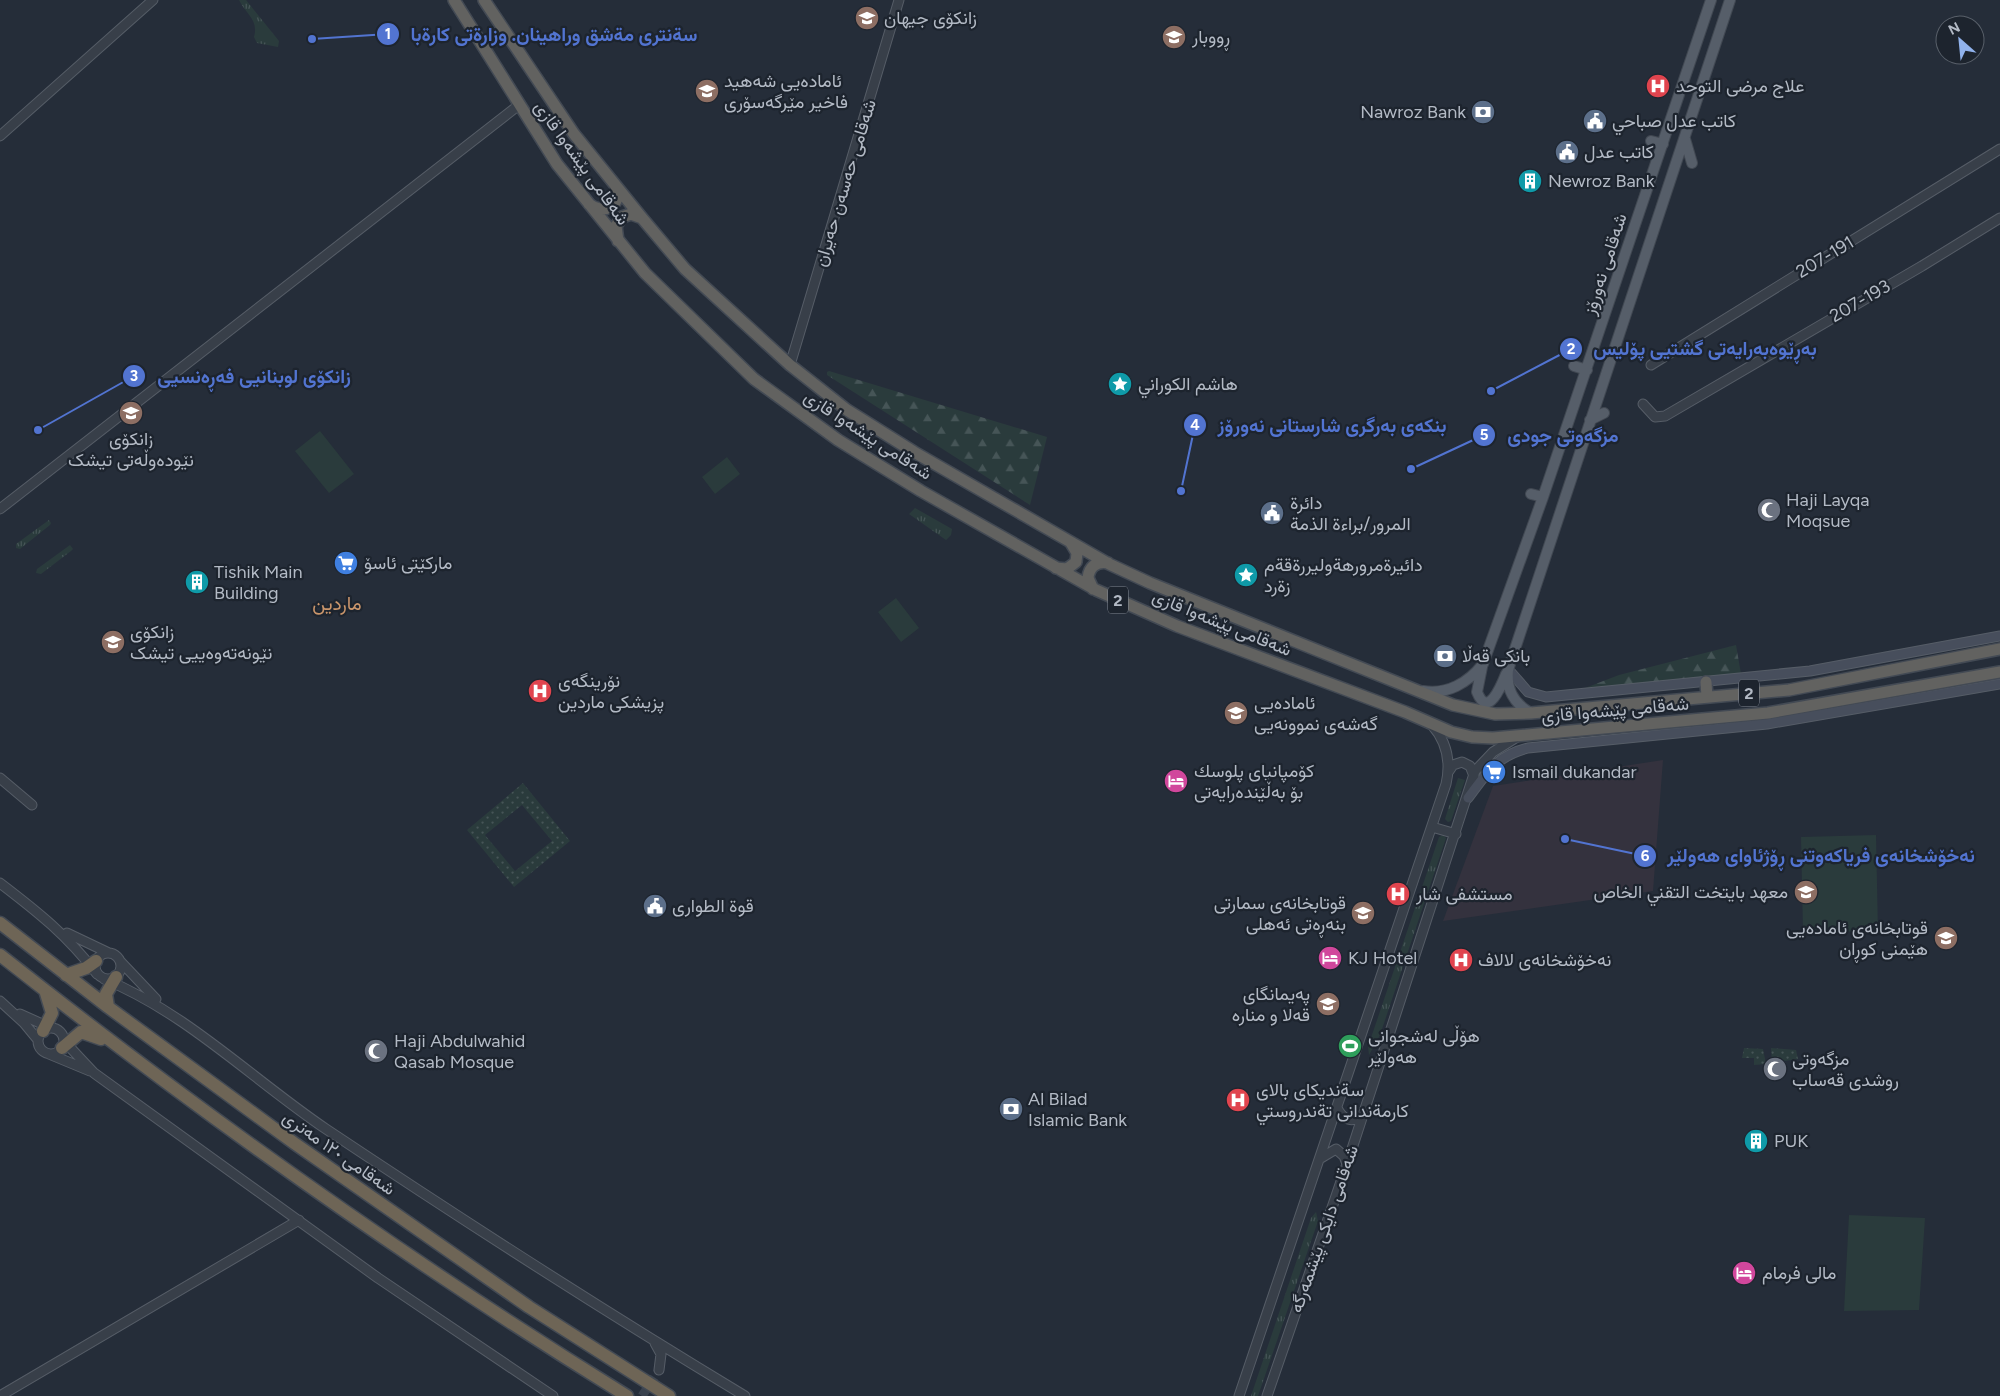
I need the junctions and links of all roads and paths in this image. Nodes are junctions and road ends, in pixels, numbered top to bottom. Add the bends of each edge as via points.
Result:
1 (153, 0) edge
2 (454, 0) edge
3 (484, 0) edge
4 (899, 0) edge
5 (1711, 0) edge
6 (1730, 0) edge
7 (519, 105) junction
8 (0, 136) edge
9 (1684, 139) junction
10 (1651, 141) dead end
11 (1663, 144) junction
12 (2000, 149) edge
13 (1692, 163) dead end
14 (615, 184) junction
15 (588, 203) junction
16 (642, 218) junction
17 (2000, 218) edge
18 (621, 245) junction
19 (255, 309) junction
20 (1651, 365) dead end
21 (790, 366) junction
22 (1574, 366) dead end
23 (1587, 370) junction
24 (1644, 404) dead end
25 (1604, 413) dead end
26 (1590, 420) junction
27 (1531, 494) dead end
28 (1543, 497) junction
29 (0, 502) edge
30 (0, 509) edge
31 (1068, 540) junction
32 (1109, 564) junction
33 (1054, 568) junction
34 (1096, 590) junction
35 (2000, 636) edge
36 (2000, 650) edge
37 (1483, 664) junction
38 (1508, 670) junction
39 (2000, 672) edge
40 (1706, 682) junction
41 (2000, 684) edge
42 (1912, 689) junction
43 (1416, 690) junction
44 (1707, 697) junction
45 (1911, 701) junction
46 (1531, 713) junction
47 (1432, 725) junction
48 (1542, 734) junction
49 (1517, 737) junction
50 (1543, 746) junction
51 (1449, 771) junction
52 (1474, 776) junction
53 (0, 778) edge
54 (1468, 798) junction
55 (32, 805) dead end
56 (1432, 827) junction
57 (1456, 834) junction
58 (0, 883) edge
59 (0, 923) edge
60 (56, 926) junction
61 (110, 953) junction
62 (0, 955) edge
63 (120, 961) junction
64 (103, 973) junction
65 (66, 975) junction
66 (45, 990) junction
67 (3, 1004) edge
68 (108, 1007) junction
69 (169, 1012) junction
70 (45, 1032) junction
71 (64, 1044) junction
72 (119, 1046) junction
73 (48, 1054) junction
74 (94, 1072) junction
75 (1337, 1108) junction
76 (1364, 1113) junction
77 (1320, 1158) junction
78 (1347, 1164) junction
79 (299, 1220) junction
80 (654, 1341) junction
81 (659, 1370) tunnel mouth
82 (0, 1396) edge
83 (553, 1396) edge
84 (627, 1396) edge
85 (669, 1396) edge
86 (746, 1396) edge
87 (1239, 1396) edge
88 (1267, 1396) edge

1 - 8 street
2 - 7 highway, شەقامی پێشەوا قازی / 2
3 - 14 highway, شەقامی پێشەوا قازی / 2 via 569,127
4 - 21 street, شەقامی حەسەن حەیران
5 - 11 main road, شەقامی نەورۆز
6 - 9 main road, شەقامی نەورۆز
7 - 15 highway, شەقامی پێشەوا قازی / 2 via 557,164
7 - 19 street
9 - 13 main road
9 - 26 main road, شەقامی نەورۆز
10 - 11 main road
11 - 23 main road, شەقامی نەورۆز
12 - 20 street, 207-191
14 - 15 highway via 619,195 610,208 600,210
14 - 16 highway, شەقامی پێشەوا قازی / 2
15 - 18 highway, شەقامی پێشەوا قازی / 2
16 - 18 highway via 632,214 618,221 615,232
16 - 21 highway, شەقامی پێشەوا قازی / 2 via 685,269
17 - 24 street, 207-193 via 1665,416 1655,417
18 - 33 highway, شەقامی پێشەوا قازی / 2 via 669,298 754,379 871,461
19 - 29 street via 228,326
19 - 30 street
21 - 31 highway, شەقامی پێشەوا قازی / 2 via 847,410 914,452
22 - 23 main road
23 - 28 main road, شەقامی نەورۆز
25 - 26 main road
26 - 38 main road, شەقامی نەورۆز
27 - 28 main road
28 - 37 main road, شەقامی نەورۆز
31 - 32 highway, شەقامی پێشەوا قازی / 2
31 - 33 highway via 1076,550 1076,562 1067,569
32 - 34 highway via 1098,563 1090,569 1088,581
32 - 43 highway, شەقامی پێشەوا قازی / 2
33 - 34 highway, شەقامی پێشەوا قازی / 2
34 - 47 highway, شەقامی پێشەوا قازی / 2 via 1177,626
35 - 40 main road via 1810,671
36 - 44 highway, شەقامی پێشەوا قازی / 2 via 1788,690
37 - 38 main road via 1476,690 1485,701 1496,697
37 - 43 main road, شەقامی نەورۆز via 1468,680 1449,690
38 - 40 main road via 1528,692 1546,697
38 - 46 main road, شەقامی نەورۆز via 1511,693 1519,705
39 - 42 highway, شەقامی پێشەوا قازی / 2
40 - 44 highway
41 - 45 main road
42 - 45 highway
42 - 48 highway, شەقامی پێشەوا قازی / 2 via 1768,713
43 - 46 highway, شەقامی پێشەوا قازی / 2 via 1474,711
44 - 46 highway, شەقامی پێشەوا قازی / 2
45 - 50 main road via 1767,724
47 - 49 highway, شەقامی پێشەوا قازی / 2 via 1472,737
47 - 51 street, شەقامی دایکی پێشمەرگە via 1445,745
48 - 49 highway, شەقامی پێشەوا قازی / 2
48 - 50 highway
49 - 52 street, شەقامی دایکی پێشمەرگە via 1488,756
50 - 54 main road via 1503,757 1492,766
51 - 52 street via 1453,764 1462,762 1470,766
51 - 56 street, شەقامی دایکی پێشمەرگە
52 - 54 street, شەقامی دایکی پێشمەرگە
53 - 55 street
54 - 57 street, شەقامی دایکی پێشمەرگە
56 - 57 street
56 - 75 street, شەقامی دایکی پێشمەرگە
57 - 76 street, شەقامی دایکی پێشمەرگە
58 - 60 street
59 - 65 highway, شەقامی ١٢٠ مەتری
60 - 61 street
60 - 64 street
61 - 63 street
61 - 64 street via 101,955
62 - 66 highway
63 - 64 street via 121,970
63 - 69 street
64 - 65 highway
64 - 68 highway
64 - 69 street
65 - 68 highway, شەقامی ١٢٠ مەتری
66 - 70 highway via 52,1013
66 - 72 highway
67 - 70 street
67 - 70 street
68 - 85 highway, شەقامی ١٢٠ مەتری via 273,1128 529,1307
69 - 80 street via 327,1129
70 - 71 street via 59,1032
70 - 73 street via 42,1051
71 - 72 highway via 78,1032 84,1032
71 - 73 street via 56,1053
71 - 74 street
72 - 84 highway via 511,1324
73 - 74 street
74 - 79 street
75 - 76 street via 1348,1120
75 - 77 street, شەقامی دایکی پێشمەرگە
76 - 78 street, شەقامی دایکی پێشمەرگە
77 - 78 street via 1336,1149
77 - 87 street, شەقامی دایکی پێشمەرگە
78 - 88 street, شەقامی دایکی پێشمەرگە
79 - 82 street
79 - 83 street via 378,1278
80 - 81 street via 662,1354
80 - 86 street

